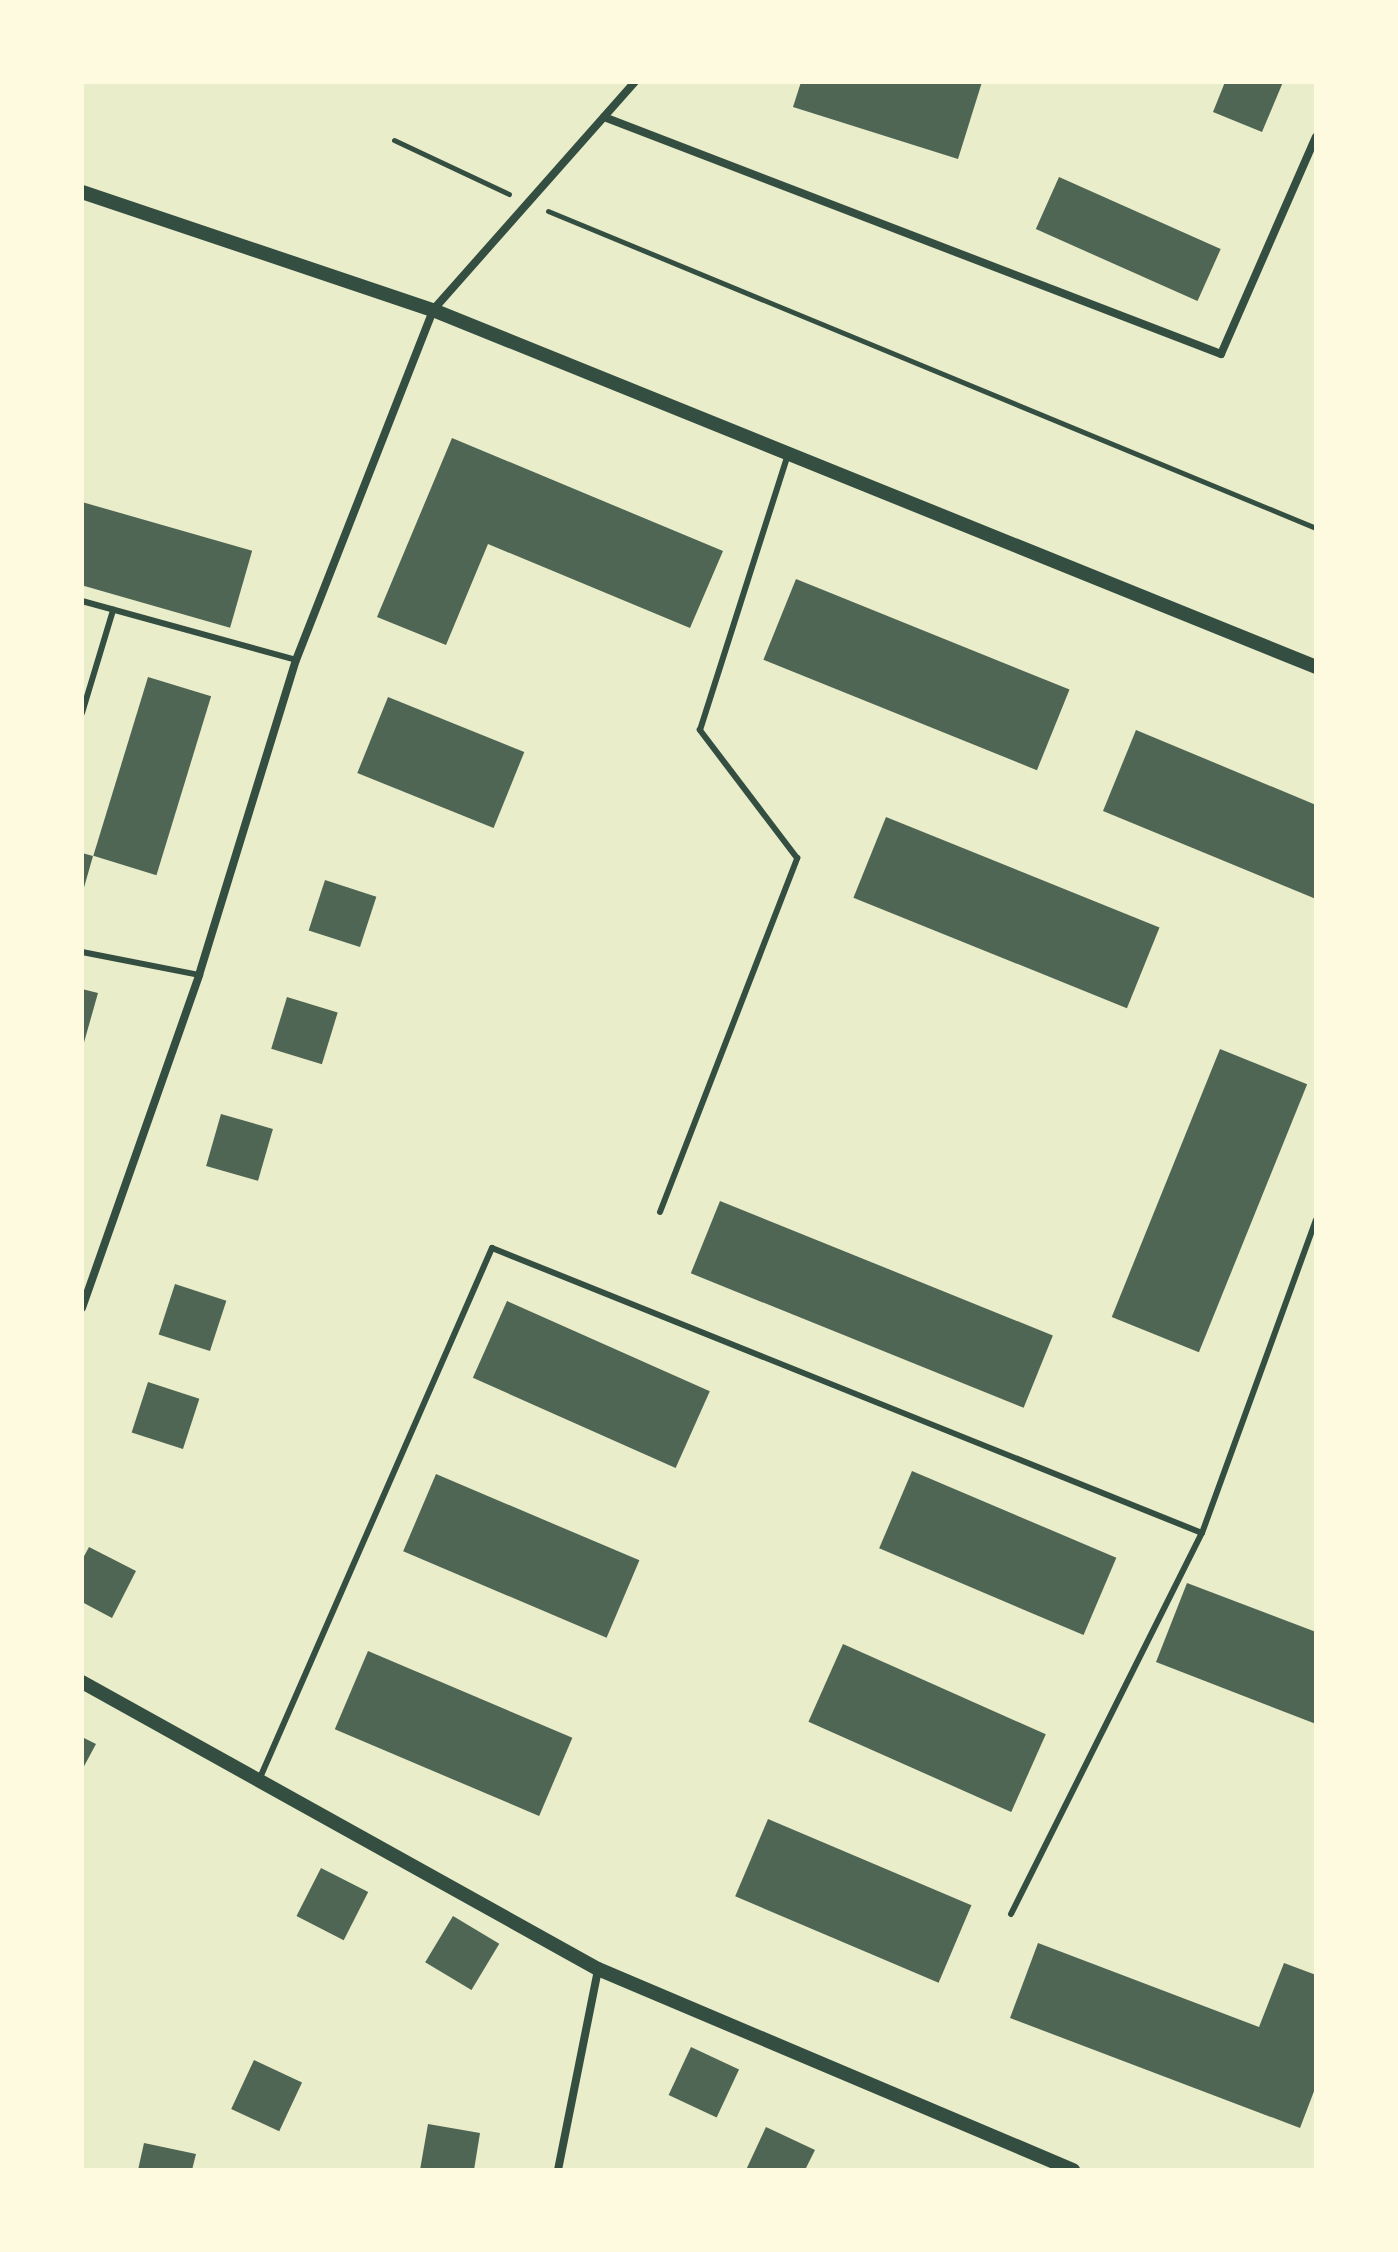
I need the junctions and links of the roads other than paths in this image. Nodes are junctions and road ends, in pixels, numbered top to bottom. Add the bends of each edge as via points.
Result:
1 (635, 82) edge
2 (604, 117) junction
3 (1316, 137) edge
4 (82, 192) edge
5 (433, 310) junction
6 (788, 454) junction
7 (82, 601) edge
8 (113, 610) junction
9 (296, 660) junction
10 (1316, 667) edge
11 (82, 713) edge
12 (82, 952) edge
13 (199, 975) junction
14 (660, 1212) dead end
15 (1316, 1220) edge
16 (82, 1308) edge
17 (1202, 1533) junction
18 (82, 1682) edge
19 (259, 1780) junction
20 (1011, 1914) dead end
21 (598, 1969) junction
22 (558, 2170) edge
23 (1073, 2170) edge

1 - 2 street
2 - 3 street via 1221,354
2 - 5 street
4 - 5 street
5 - 6 street
5 - 9 street
6 - 10 street
6 - 14 lane via 700,730 797,858
7 - 8 lane
8 - 9 lane
8 - 11 lane
9 - 13 street
12 - 13 lane
13 - 16 street
15 - 17 lane
17 - 19 lane via 492,1248
17 - 20 lane
18 - 19 street
19 - 21 street
21 - 22 street
21 - 23 street

